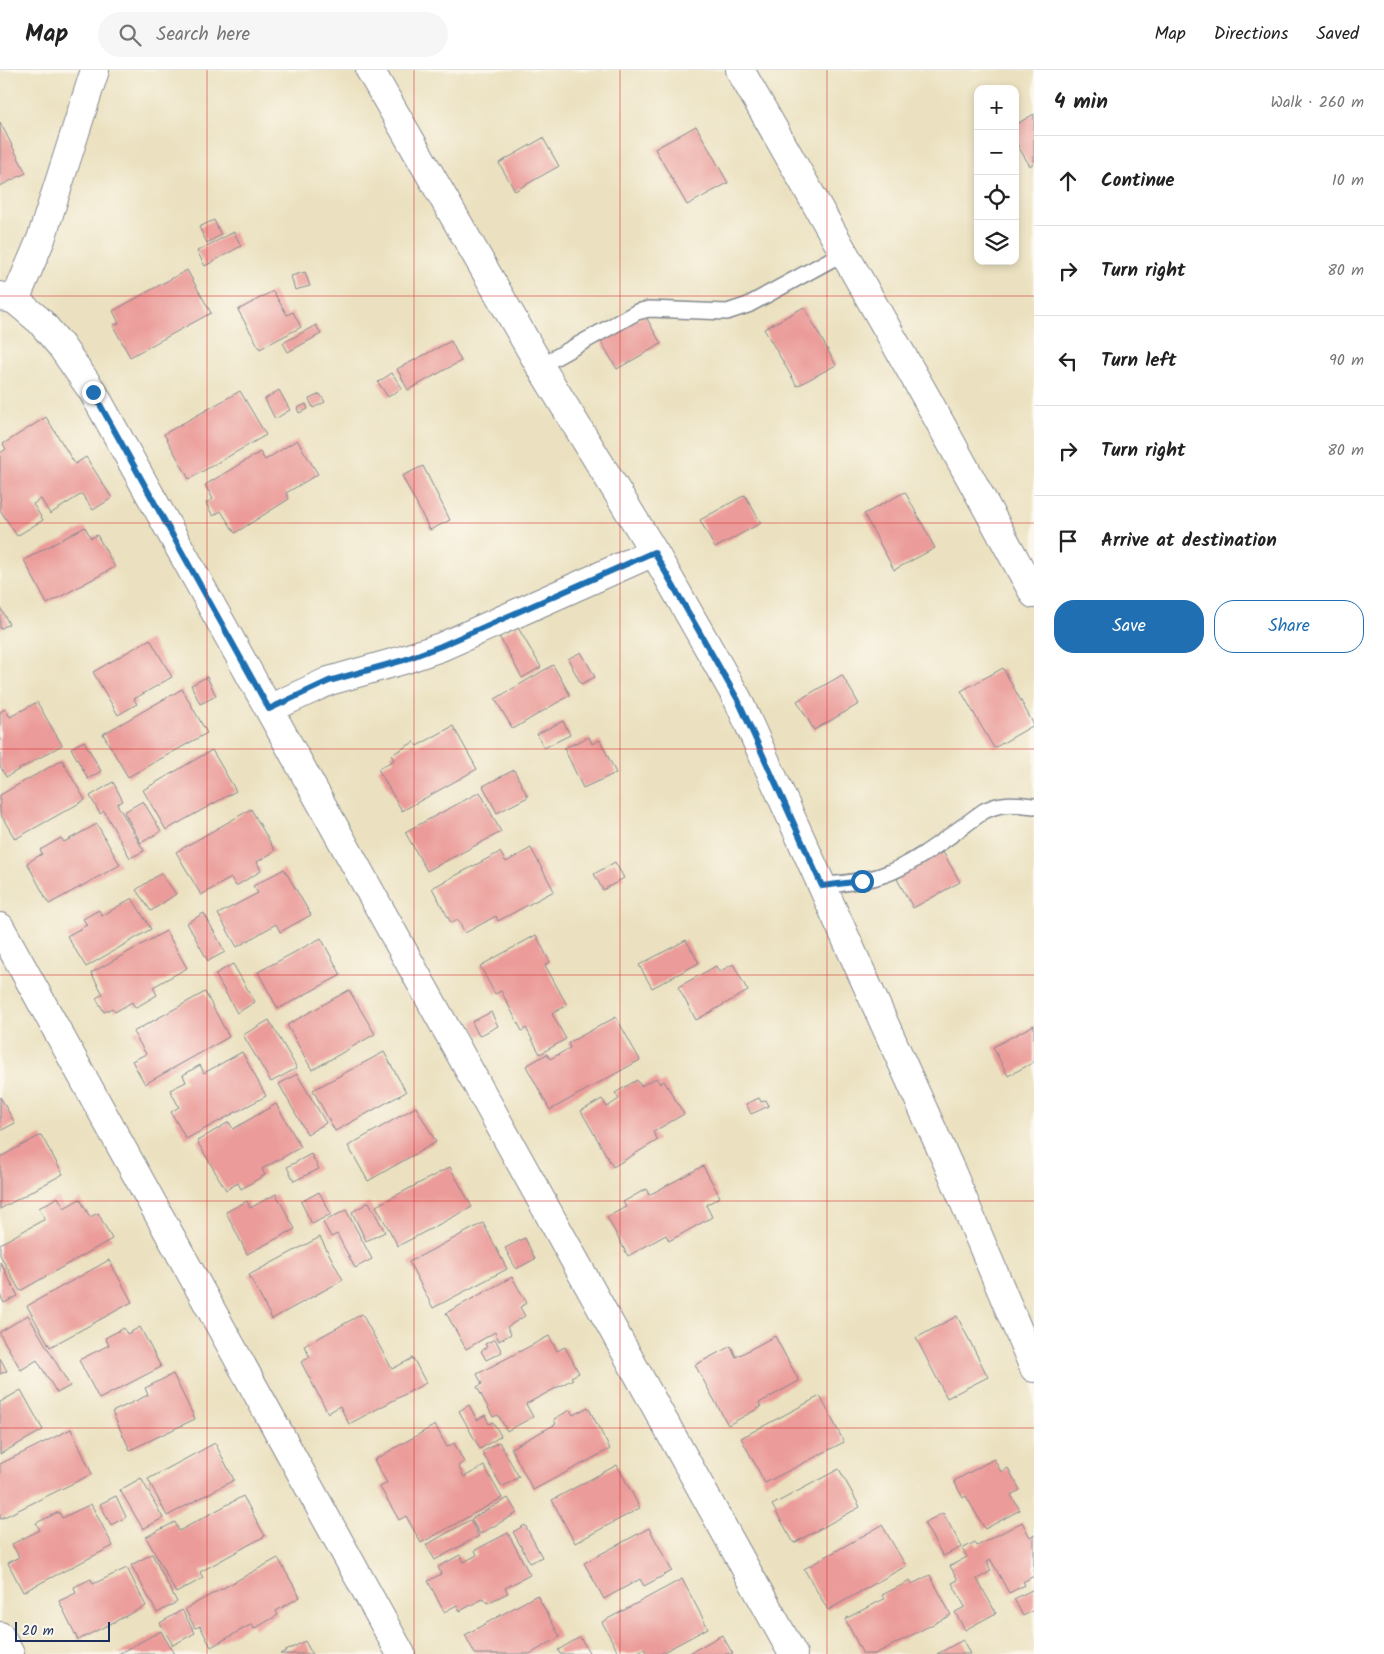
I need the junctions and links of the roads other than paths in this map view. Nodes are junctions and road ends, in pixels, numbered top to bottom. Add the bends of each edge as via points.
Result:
1 (95, 70) edge
2 (370, 70) edge
3 (740, 70) edge
4 (843, 253) junction
5 (8, 298) edge
6 (540, 366) junction
7 (654, 552) junction
8 (1034, 594) edge
9 (269, 709) junction
10 (1034, 806) edge
11 (822, 886) junction
12 (0, 927) edge
13 (1034, 1368) edge
14 (0, 1636) edge
15 (10, 1654) edge
16 (401, 1654) edge
17 (793, 1654) edge

1 - 5 street via 41,239
2 - 6 street
3 - 4 street
4 - 6 lane via 737,310 649,308 637,312
4 - 8 street
5 - 9 street via 40,321 93,392
6 - 7 street
7 - 9 street via 441,646 329,681
7 - 11 street via 738,700
9 - 17 street
10 - 11 lane via 1008,803 995,806 905,865 884,875
11 - 13 street via 952,1173
12 - 16 street
14 - 15 street

